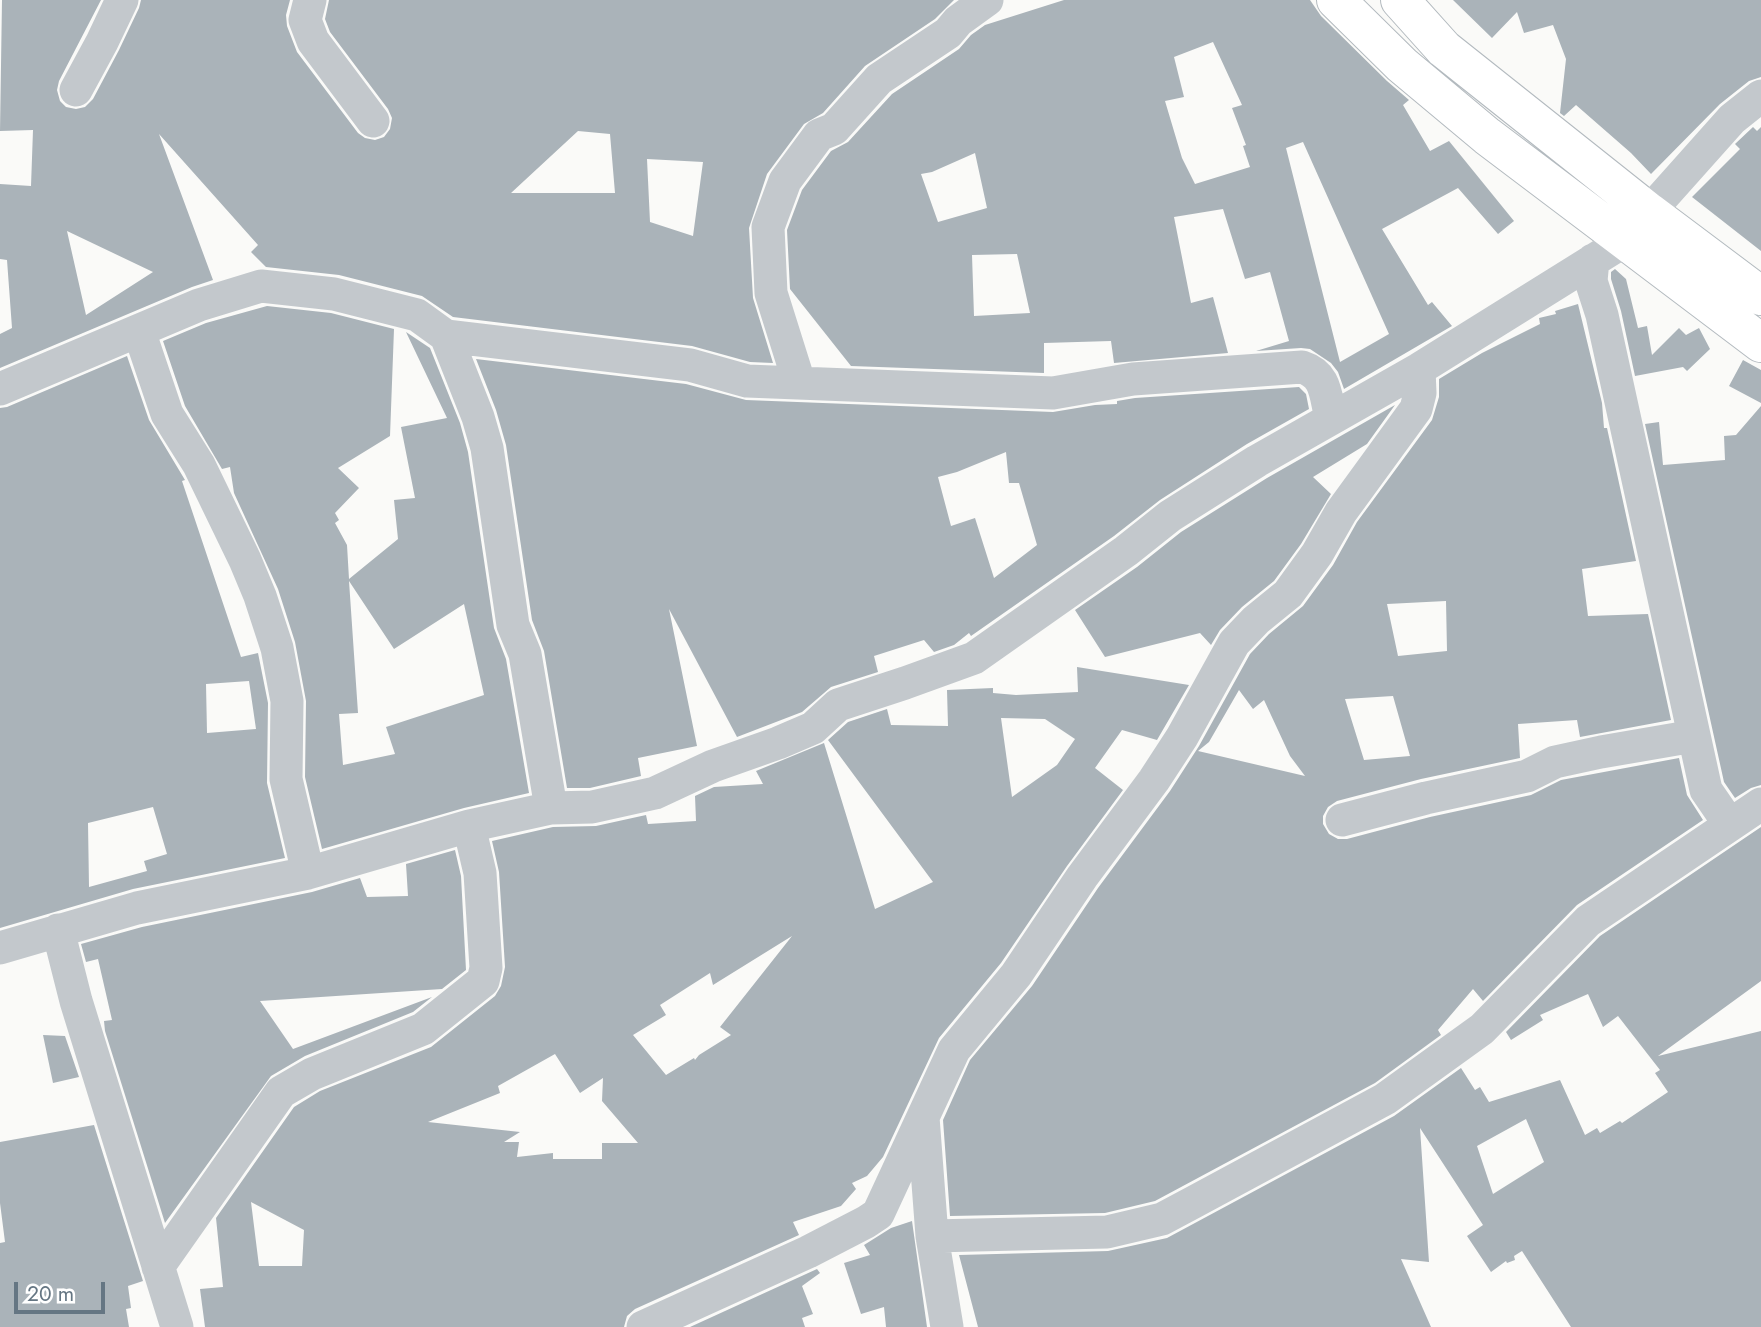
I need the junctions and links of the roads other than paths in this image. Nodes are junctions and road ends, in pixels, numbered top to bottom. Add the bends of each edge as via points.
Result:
1 (122, 0) edge
2 (310, 0) edge
3 (987, 0) edge
4 (1336, 0) edge
5 (1400, 0) edge
6 (76, 90) dead end
7 (1761, 96) edge
8 (373, 121) dead end
9 (1637, 226) junction
10 (1593, 260) junction
11 (1761, 296) edge
12 (139, 331) junction
13 (446, 336) junction
14 (1761, 343) edge
15 (1419, 369) junction
16 (799, 382) junction
17 (0, 388) edge
18 (1331, 418) junction
19 (1695, 736) junction
20 (1761, 804) edge
21 (551, 808) junction
22 (1342, 820) dead end
23 (1730, 825) junction
24 (469, 826) junction
25 (308, 873) junction
26 (58, 930) junction
27 (0, 948) edge
28 (923, 1114) junction
29 (932, 1236) junction
30 (158, 1267) junction
31 (177, 1327) edge
32 (643, 1327) edge
33 (947, 1327) edge

1 - 6 street
2 - 8 street via 305,20 313,41
3 - 16 street via 948,33 879,79 834,130 819,135 785,181 768,227 771,293
4 - 9 street via 1402,65 1487,136
5 - 9 street via 1444,49
7 - 9 street via 1732,119
9 - 10 street
9 - 11 street
9 - 14 street
10 - 15 street
10 - 19 street via 1591,281
12 - 13 street via 199,305 261,286 334,294 417,315
12 - 17 street
12 - 25 street via 167,414 199,465 245,560 277,648 287,701 286,779
13 - 16 street via 690,365 747,381
13 - 21 street via 486,447 513,625 524,654
15 - 18 street
15 - 28 street via 1416,409 1288,594 1234,643 1154,780 1016,975 954,1050
16 - 18 street via 1053,393 1133,379 1302,368 1315,371 1321,380
18 - 21 street via 1170,516 974,658 838,705 813,728 654,793 593,807
19 - 22 street via 1555,762 1527,776
19 - 23 street via 1706,790
20 - 23 street
21 - 24 street
23 - 29 street via 1588,921 1482,1029 1385,1099 1162,1219 1107,1232
24 - 25 street
24 - 30 street via 480,873 483,981 424,1028 312,1073 281,1092
25 - 26 street via 137,908
26 - 27 street
26 - 30 street
28 - 29 street
28 - 32 street via 878,1214 808,1252
29 - 33 street
30 - 31 street

